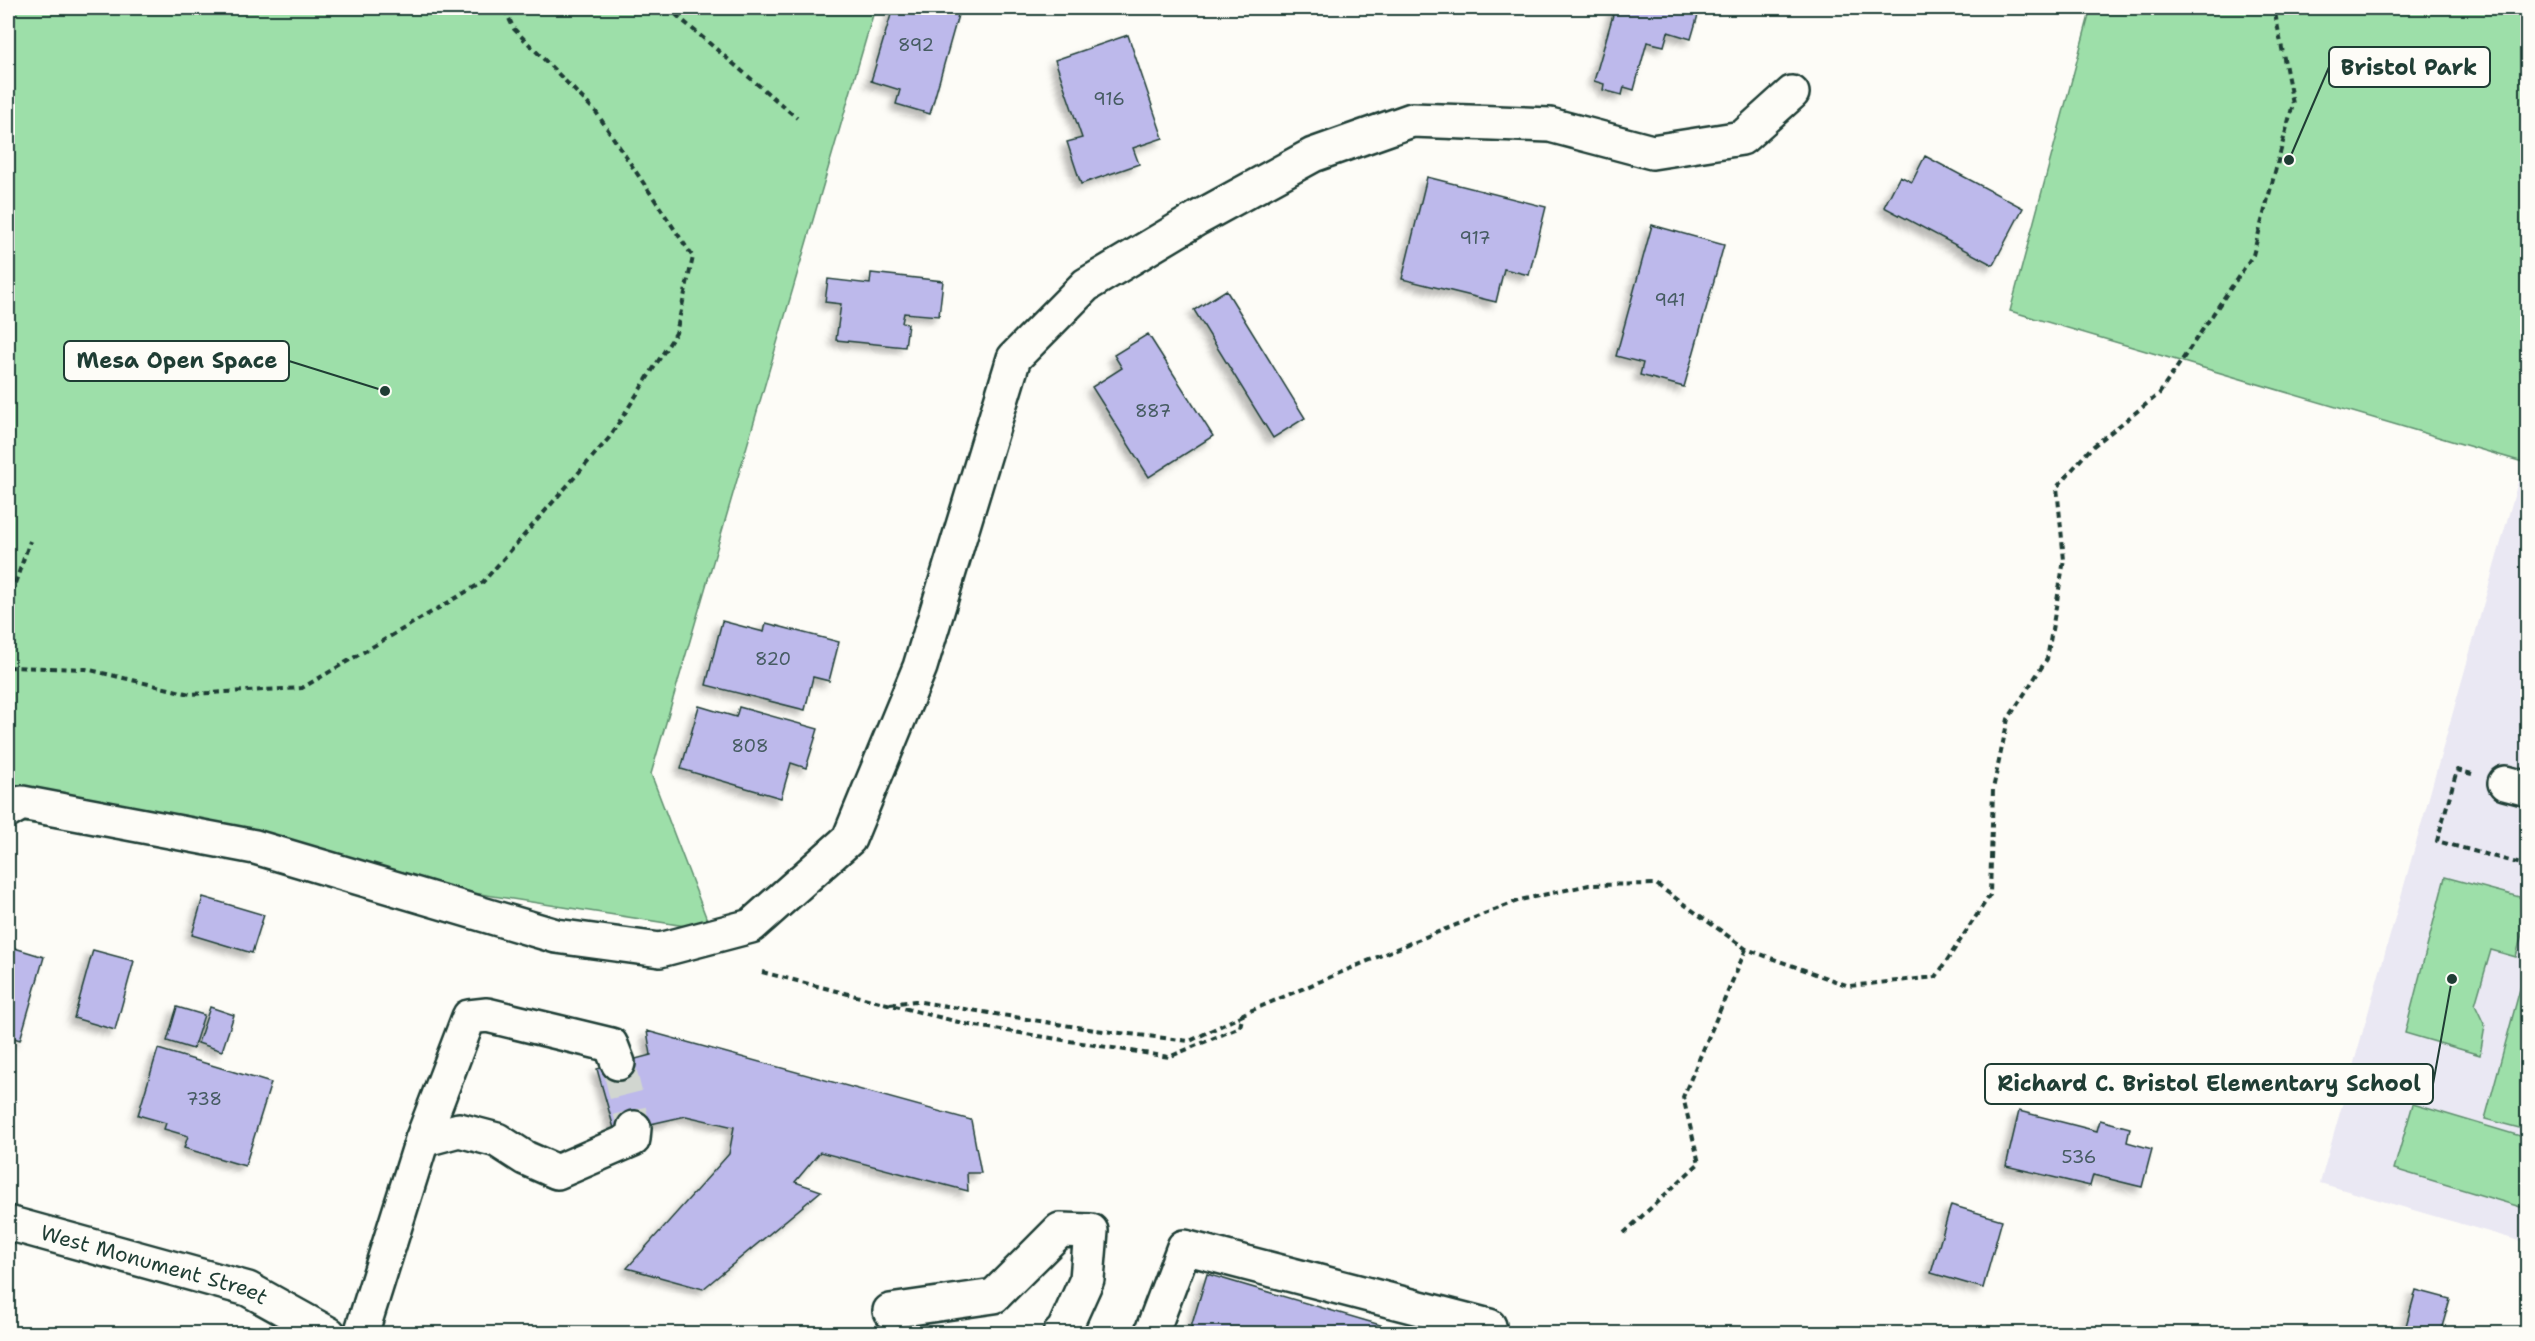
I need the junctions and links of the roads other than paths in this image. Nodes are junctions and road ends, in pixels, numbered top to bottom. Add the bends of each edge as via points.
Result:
1 (1792, 93) dead end
2 (8, 811) edge
3 (618, 1063) tunnel mouth
4 (634, 1128) dead end
5 (422, 1140) junction
6 (8, 1223) edge
7 (890, 1311) dead end
8 (1489, 1326) dead end
9 (329, 1334) edge
10 (361, 1334) edge
11 (1060, 1334) edge
12 (1151, 1334) edge

1 - 2 street via 1742,138 1652,152 1550,125 1412,120 1313,154 1086,285 1014,358 920,667 849,839 751,926 660,950 556,936 255,847 22,803
3 - 5 street via 611,1046 487,1015 469,1017
4 - 5 street via 633,1139 557,1172 497,1140 459,1130
5 - 10 street
6 - 9 street, West Monument Street via 248,1289
7 - 11 street via 994,1296 1060,1230 1092,1231 1087,1279
8 - 12 street via 1184,1247

